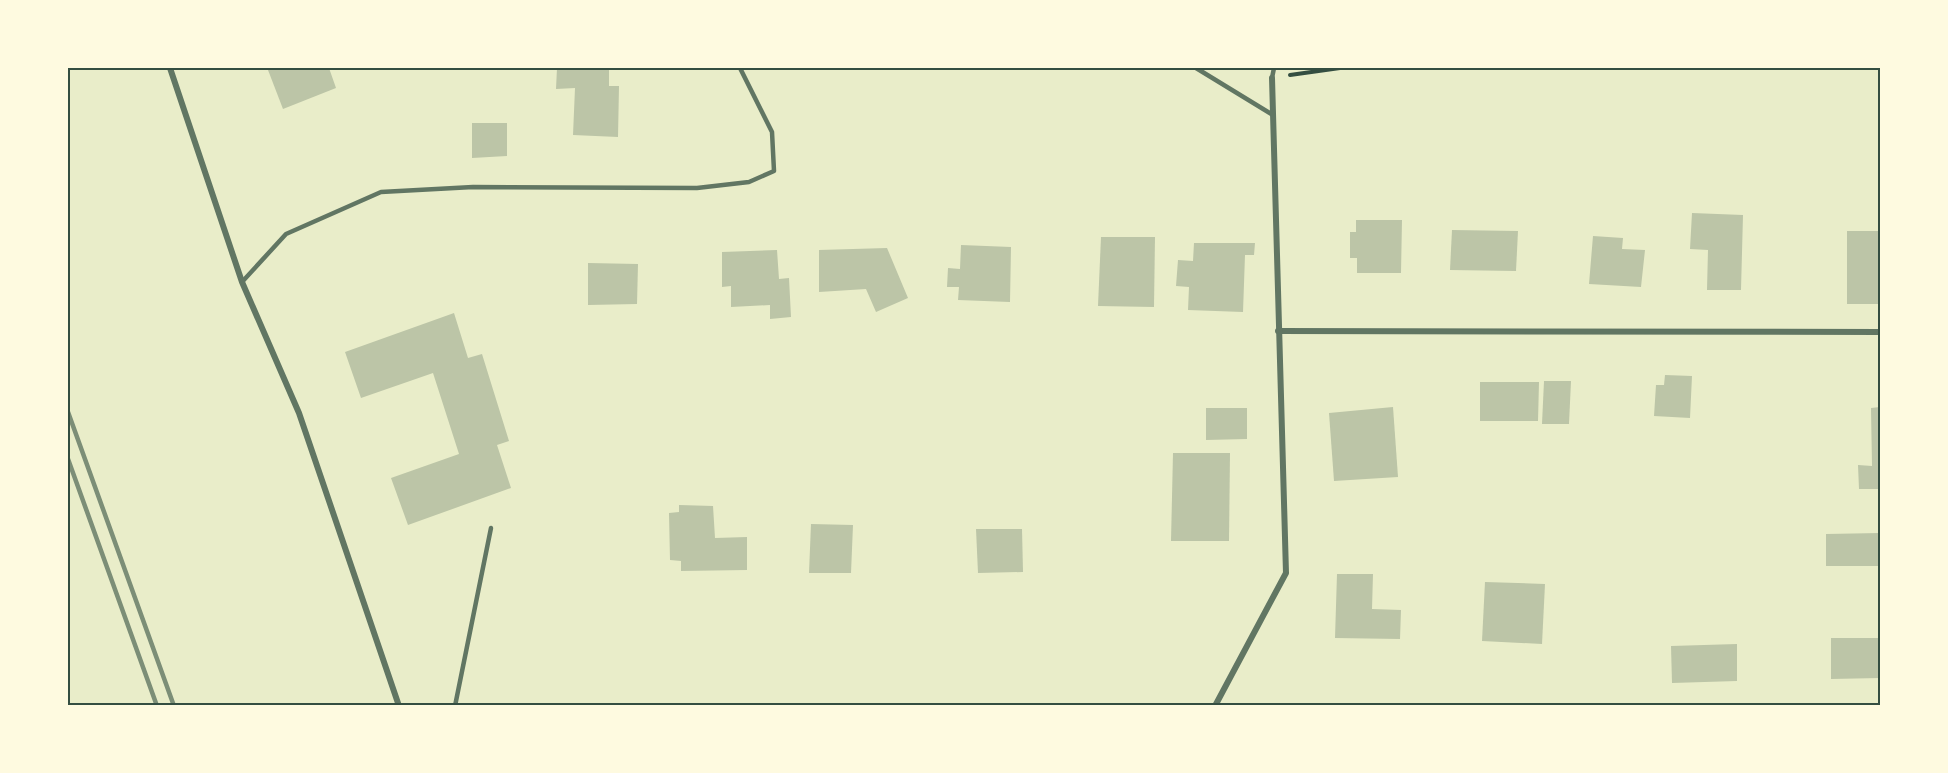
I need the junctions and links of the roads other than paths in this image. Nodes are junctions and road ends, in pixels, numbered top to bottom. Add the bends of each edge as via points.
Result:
1 (170, 68) edge
2 (740, 68) edge
3 (1196, 68) edge
4 (1274, 68) edge
5 (1272, 78) joint
6 (1273, 115) junction
7 (242, 282) junction
8 (1278, 331) junction
9 (1881, 332) edge
10 (491, 528) dead end
11 (399, 705) edge
12 (455, 705) edge
13 (1215, 705) edge

1 - 7 street
2 - 7 lane via 772,132 774,171 749,182 697,188 473,187 381,192 286,234
3 - 6 lane
4 - 5 lane
5 - 6 street
6 - 8 street
7 - 11 street via 299,413
8 - 9 street
8 - 13 street via 1286,573
10 - 12 lane

